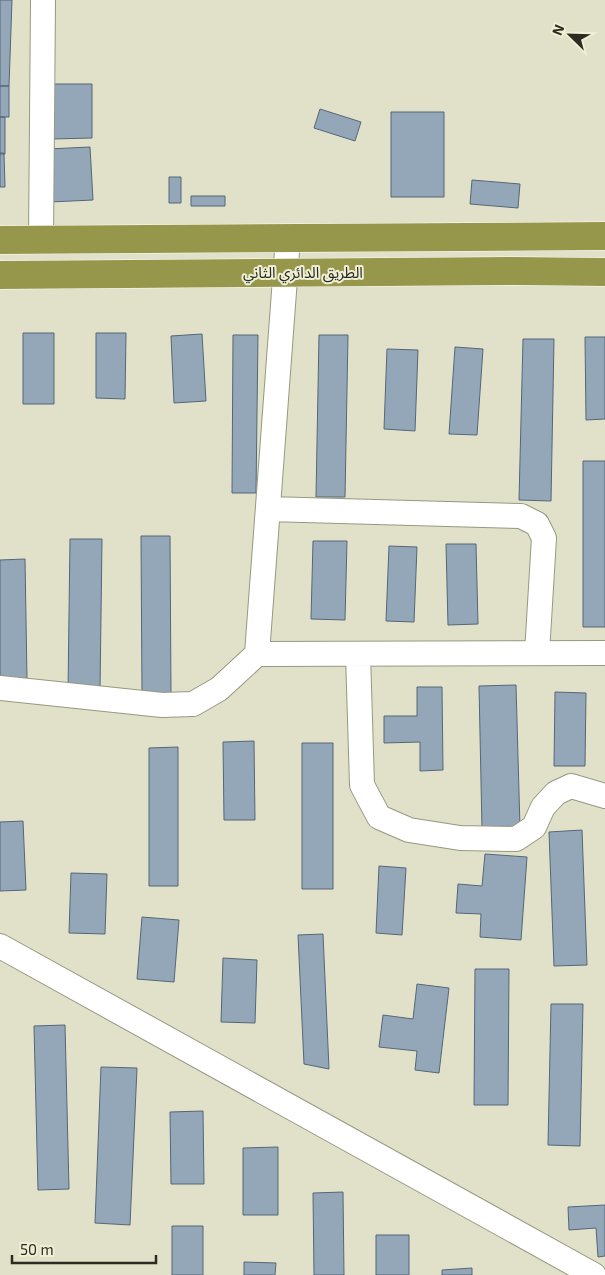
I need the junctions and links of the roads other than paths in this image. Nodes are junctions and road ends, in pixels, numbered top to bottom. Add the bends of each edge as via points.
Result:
1 (43, 0) edge
2 (605, 236) edge
3 (288, 238) junction
4 (41, 239) junction
5 (0, 240) edge
6 (605, 272) edge
7 (286, 273) junction
8 (0, 275) edge
9 (268, 509) junction
10 (537, 653) junction
11 (605, 653) edge
12 (257, 654) junction
13 (358, 654) junction
14 (0, 688) edge
15 (605, 796) edge
16 (0, 946) edge
17 (594, 1275) edge

1 - 4 street
2 - 3 highway
3 - 4 highway
3 - 7 street
4 - 5 highway
6 - 7 highway, الطريق الدائري الثاني
7 - 8 highway, الطريق الدائري الثاني
7 - 9 street
9 - 10 street via 521,516 537,524 544,538
9 - 12 street
10 - 11 street
10 - 13 street
12 - 13 street
12 - 14 street via 219,689 193,704 162,705
13 - 15 street via 362,785 379,817 409,830 460,838 516,839 534,827 543,807 556,793 571,786
16 - 17 street

